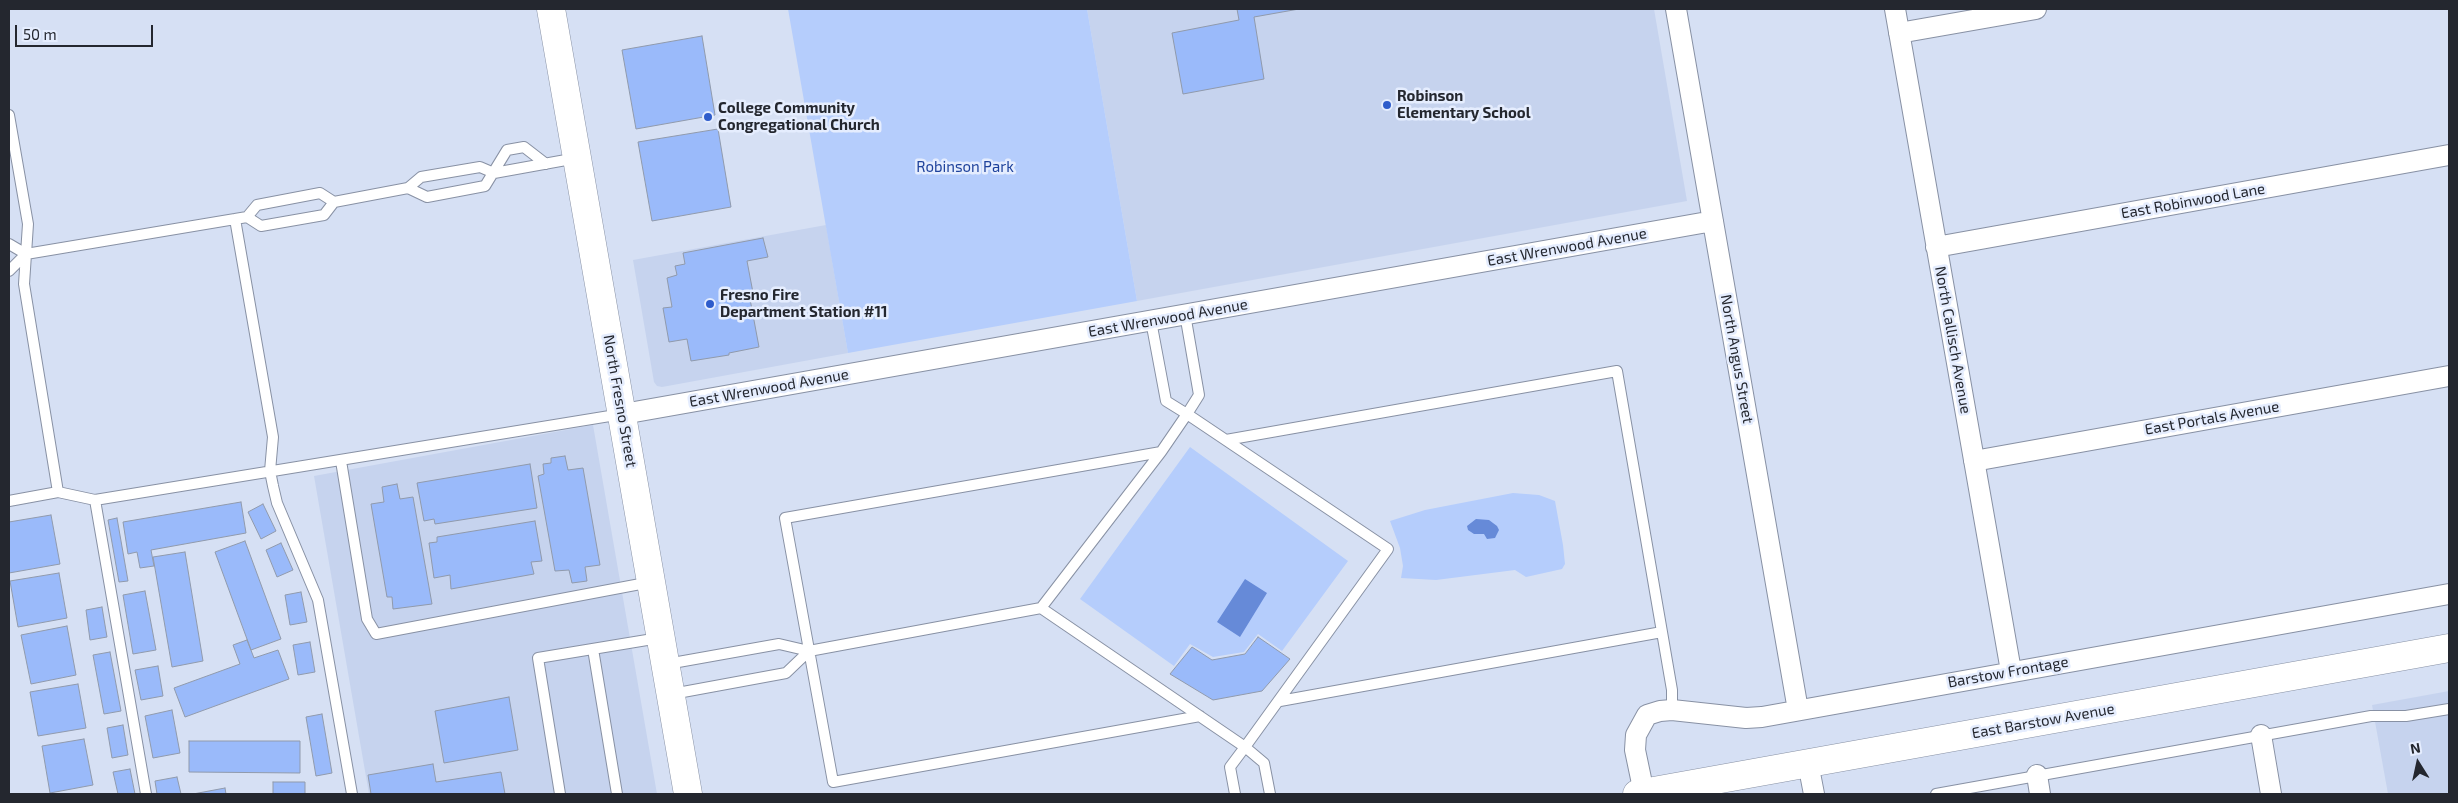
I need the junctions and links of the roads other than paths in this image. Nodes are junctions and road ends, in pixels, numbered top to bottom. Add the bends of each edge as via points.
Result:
1 (551, 9) edge
2 (1676, 9) edge
3 (1895, 9) edge
4 (2036, 9) edge
5 (1899, 34) junction
6 (9, 115) edge
7 (12, 150) edge
8 (2449, 155) edge
9 (577, 158) junction
10 (546, 164) junction
11 (494, 173) junction
12 (408, 188) junction
13 (334, 202) junction
14 (247, 217) junction
15 (235, 219) junction
16 (1713, 221) junction
17 (9, 244) edge
18 (1936, 247) junction
19 (26, 254) junction
20 (9, 271) edge
21 (1185, 314) junction
22 (1151, 321) junction
23 (2449, 376) edge
24 (623, 414) junction
25 (1187, 414) junction
26 (1226, 440) junction
27 (1161, 452) junction
28 (342, 461) junction
29 (1974, 461) junction
30 (270, 472) junction
31 (58, 492) junction
32 (95, 500) junction
33 (9, 501) edge
34 (652, 582) junction
35 (2449, 594) edge
36 (1041, 608) junction
37 (1662, 632) junction
38 (662, 637) junction
39 (2449, 648) edge
40 (593, 649) junction
41 (809, 651) junction
42 (667, 664) junction
43 (2011, 671) junction
44 (672, 694) junction
45 (1280, 701) junction
46 (2449, 709) edge
47 (1672, 710) junction
48 (1798, 710) junction
49 (1200, 716) junction
50 (2260, 736) junction
51 (1245, 747) junction
52 (1808, 763) junction
53 (2039, 785) edge
54 (146, 794) edge
55 (352, 794) edge
56 (560, 794) edge
57 (617, 794) edge
58 (688, 794) edge
59 (1235, 794) edge
60 (1270, 794) edge
61 (1640, 794) edge
62 (1814, 794) edge
63 (1936, 794) edge
64 (2271, 794) edge

1 - 9 main road, North Fresno Street
2 - 16 street, North Angus Street
3 - 5 street, North Callisch Avenue
4 - 5 street
5 - 18 street, North Callisch Avenue
6 - 7 lane
7 - 19 lane via 28,224
8 - 18 street, East Robinwood Lane
9 - 10 lane
9 - 24 main road, North Fresno Street
10 - 11 lane
10 - 11 lane via 524,147 507,150
11 - 12 lane via 480,167 421,177
11 - 12 lane via 485,186 427,197
12 - 13 lane
13 - 14 lane via 320,193 257,205
13 - 14 lane via 324,215 261,226
14 - 15 lane
15 - 19 lane
15 - 30 lane via 273,437
16 - 21 street, East Wrenwood Avenue
16 - 48 street, North Angus Street
17 - 19 lane
18 - 29 street, North Callisch Avenue
19 - 20 lane
19 - 31 lane via 24,284
21 - 22 street, East Wrenwood Avenue
21 - 25 lane via 1199,395
22 - 24 street, East Wrenwood Avenue
22 - 25 lane via 1166,401
23 - 29 street, East Portals Avenue
24 - 28 lane
24 - 34 main road, North Fresno Street
25 - 26 lane
25 - 27 lane
26 - 37 lane via 1617,371
26 - 45 lane via 1388,549
27 - 36 lane
27 - 41 lane via 785,518
28 - 30 lane
28 - 34 lane via 367,619 376,634
29 - 43 street, North Callisch Avenue
30 - 32 lane
30 - 55 lane via 277,503 318,600
31 - 32 lane
31 - 33 lane
32 - 54 lane
34 - 38 main road, North Fresno Street
35 - 43 street, Barstow Frontage
36 - 41 lane
36 - 49 lane
37 - 45 lane
37 - 47 lane via 1672,690
38 - 40 lane
38 - 42 main road, North Fresno Street
39 - 52 main road, East Barstow Avenue
40 - 56 lane via 538,658
40 - 57 lane
41 - 42 lane via 779,644
41 - 44 lane via 786,673
41 - 49 lane via 833,782
42 - 44 main road, North Fresno Street
43 - 48 street, Barstow Frontage
44 - 58 main road, North Fresno Street
45 - 51 lane
46 - 50 lane via 2406,716 2371,716
47 - 48 street, Barstow Frontage via 1746,718
47 - 61 street, Barstow Frontage via 1647,715 1636,735
49 - 51 lane
50 - 53 lane
50 - 64 street
51 - 59 lane via 1230,767
51 - 60 lane via 1264,763
52 - 61 main road, East Barstow Avenue
52 - 62 street
53 - 63 lane

